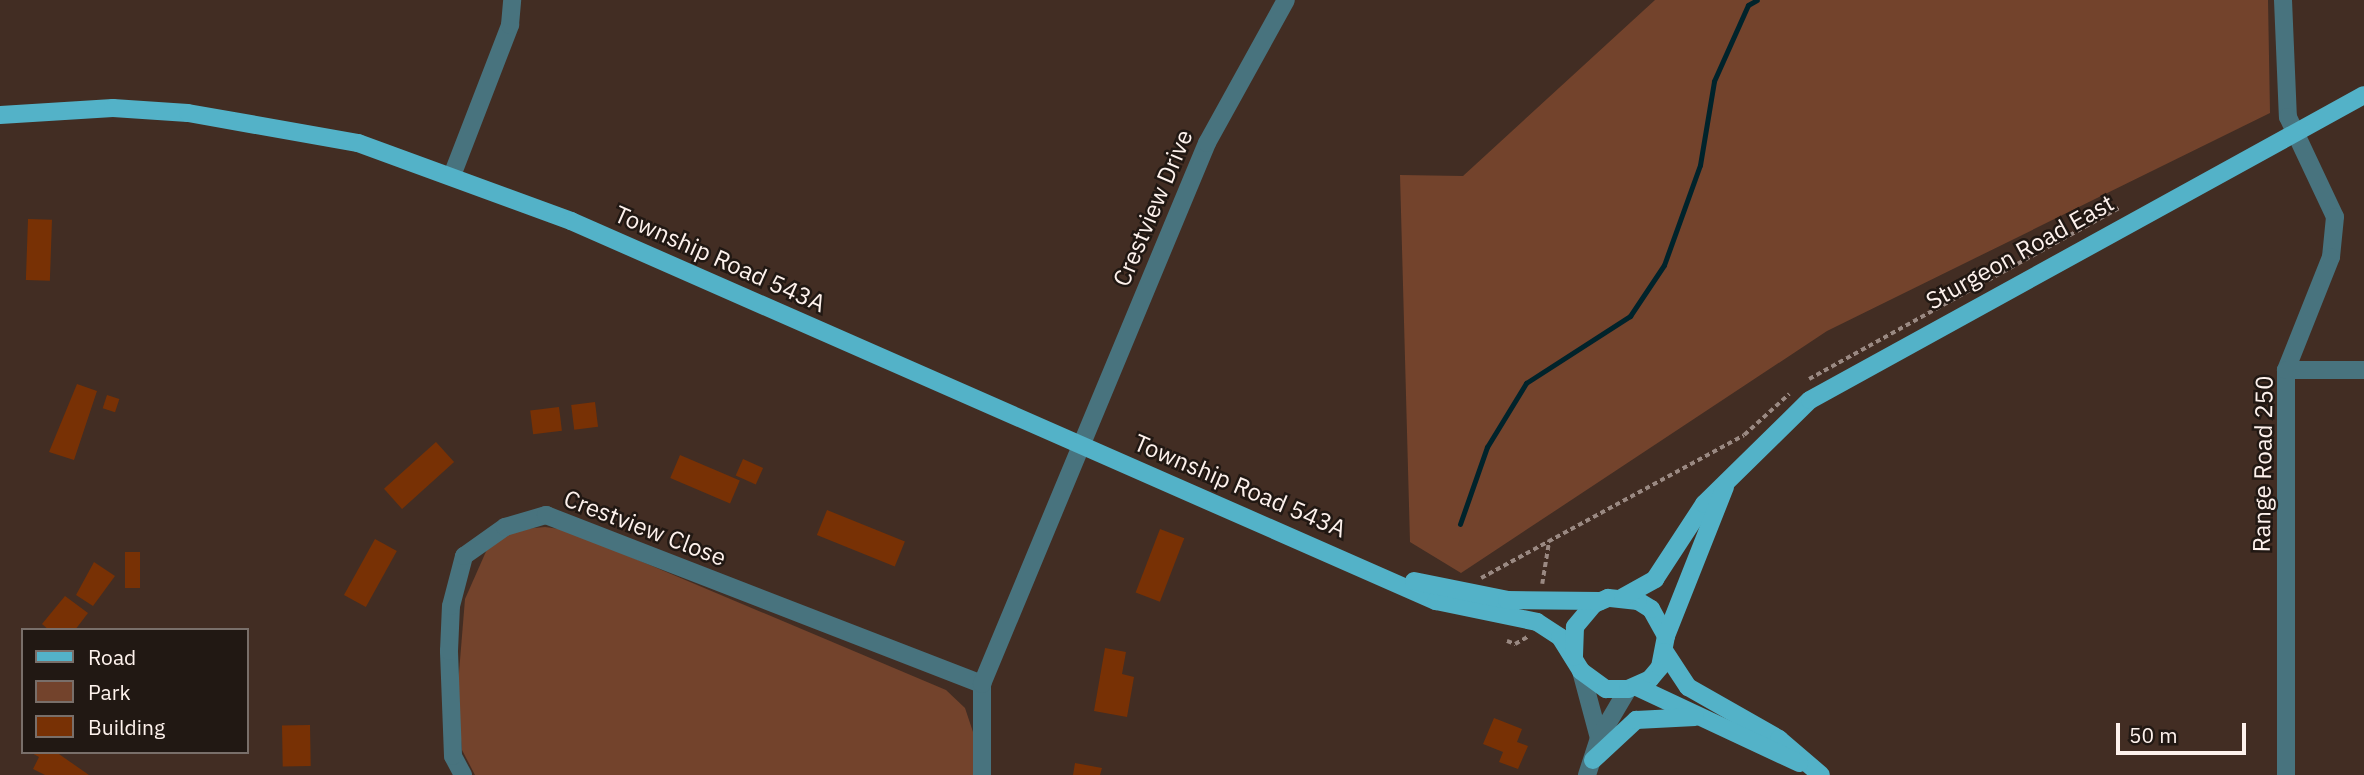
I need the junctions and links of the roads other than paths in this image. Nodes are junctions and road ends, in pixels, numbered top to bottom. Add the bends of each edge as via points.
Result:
1 (512, 0) edge
2 (1286, 0) edge
3 (2283, 0) edge
4 (2364, 95) edge
5 (0, 115) edge
6 (2291, 130) junction
7 (453, 173) junction
8 (2287, 370) junction
9 (2364, 370) edge
10 (1079, 443) junction
11 (1724, 487) junction
12 (1390, 577) junction
13 (1623, 597) junction
14 (1601, 601) junction
15 (1666, 644) junction
16 (1577, 664) junction
17 (982, 684) junction
18 (1633, 688) junction
19 (1709, 718) junction
20 (1599, 738) junction
21 (1590, 767) edge
22 (1815, 771) edge
23 (463, 775) edge
24 (982, 775) edge
25 (2286, 775) edge

1 - 7 street via 510,25
2 - 10 street, Crestview Drive via 1207,143
3 - 6 street, Range Road 250 via 2282,84
4 - 6 main road, Sturgeon Road East
5 - 7 main road, Township Road 543A via 113,108 200,114 358,143
6 - 8 street, Range Road 250 via 2335,217 2331,257
6 - 11 main road, Sturgeon Road East via 1841,379 1771,432
7 - 10 main road, Township Road 543A
8 - 9 street
8 - 25 street, Range Road 250
10 - 12 main road, Township Road 543A
10 - 17 street
11 - 13 main road, Sturgeon Road East via 1704,504 1655,579
11 - 15 main road, Sturgeon Road East
12 - 14 main road, Township Road 543A via 1507,600
12 - 16 main road, Township Road 543A via 1436,601 1537,622 1560,637
13 - 14 main road, Township Road 543A
13 - 15 main road, Township Road 543A via 1651,609
14 - 16 main road via 1575,627
15 - 18 main road via 1655,673
15 - 22 main road, Township Road 543A via 1688,687 1779,739
16 - 18 main road, Township Road 543A via 1606,689
16 - 20 street
17 - 23 street, Crestview Close via 546,515 505,527 464,556 449,651 453,755
17 - 24 street
18 - 19 main road, Township Road 543A
18 - 20 street
19 - 21 main road via 1636,720
19 - 22 main road, Township Road 543A
20 - 21 street

